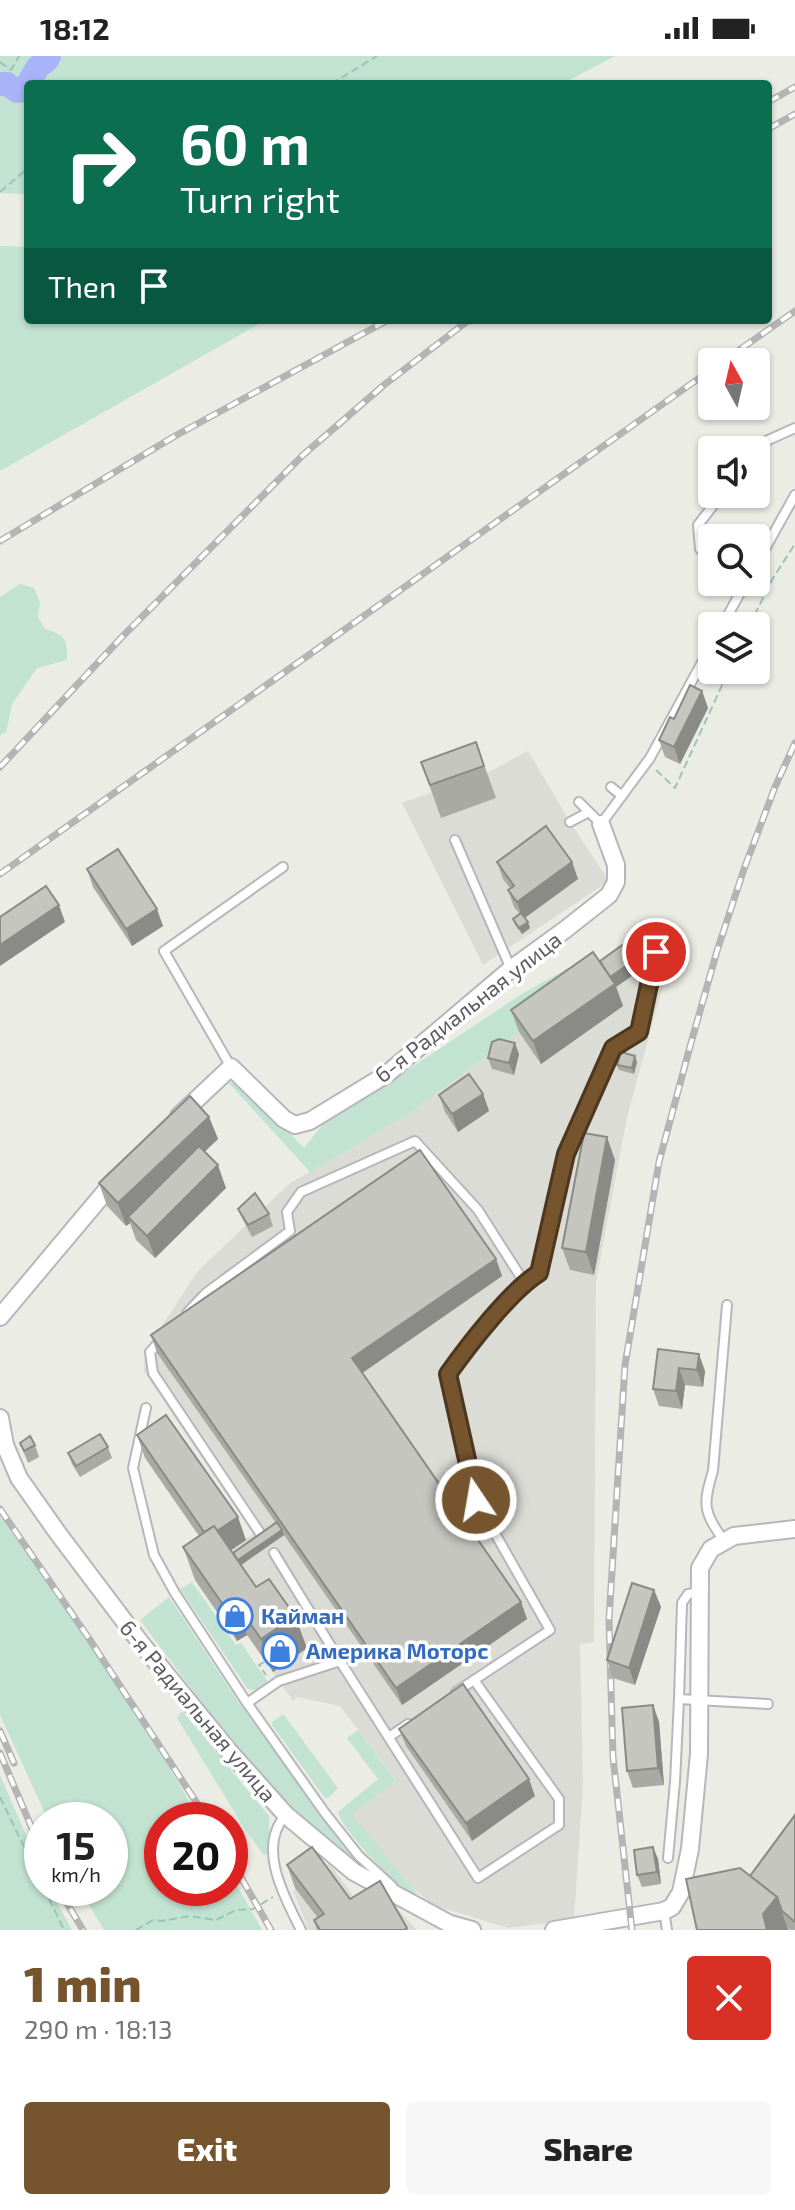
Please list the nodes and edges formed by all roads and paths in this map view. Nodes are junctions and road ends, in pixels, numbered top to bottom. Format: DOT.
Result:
graph roads {
  1 [pos="19,56"];
  2 [pos="377,56"];
  3 [pos="0,62"];
  4 [pos="338,80"];
  5 [pos="24,171"];
  6 [pos="0,192"];
  7 [pos="795,428"];
  8 [pos="770,439"];
  9 [pos="795,495"];
  10 [pos="711,508"];
  11 [pos="699,524"];
  12 [pos="770,540"];
  13 [pos="795,544"];
  14 [pos="756,612"];
  15 [pos="698,669"];
  16 [pos="723,684"];
  17 [pos="647,762"];
  18 [pos="611,787"];
  19 [pos="622,796"];
  20 [pos="579,802"];
  21 [pos="595,818"];
  22 [pos="570,822"];
  23 [pos="455,840"];
  24 [pos="283,867"];
  25 [pos="656,952"];
  26 [pos="511,969"];
  27 [pos="231,1067"];
  28 [pos="163,1132"];
  29 [pos="129,1164"];
  30 [pos="524,1282"];
  31 [pos="727,1305"];
  32 [pos="0,1317"];
  33 [pos="178,1323"];
  34 [pos="169,1332"];
  35 [pos="146,1408"];
  36 [pos="0,1418"];
  37 [pos="795,1529"];
  38 [pos="260,1533"];
  39 [pos="724,1541"];
  40 [pos="274,1553"];
  41 [pos="699,1592"];
  42 [pos="269,1659"];
  43 [pos="340,1661"];
  44 [pos="474,1680"];
  45 [pos="273,1685"];
  46 [pos="450,1697"];
  47 [pos="679,1699"];
  48 [pos="701,1700"];
  49 [pos="247,1703"];
  50 [pos="768,1704"];
  51 [pos="413,1721"];
  52 [pos="389,1737"];
  53 [pos="0,1797"];
  54 [pos="286,1815"];
  55 [pos="24,1847"];
  56 [pos="668,1858"];
  57 [pos="413,1905"];
  58 [pos="53,1906"];
  59 [pos="253,1909"];
  60 [pos="664,1911"];
  61 [pos="64,1930"];
  62 [pos="136,1930"];
  63 [pos="301,1930"];
  64 [pos="472,1930"];
  65 [pos="554,1930"];
  66 [pos="667,1930"];
  1 -- 3 [label="path"];
  2 -- 4 [label="path"];
  5 -- 6 [label="path"];
  7 -- 8 [label="lane"];
  9 -- 12 [label="lane"];
  10 -- 11 [label="lane"];
  13 -- 14 [label="path"];
  15 -- 17 [label="lane"];
  16 -- 17 [label="path"];
  17 -- 19 [label="lane"];
  18 -- 19 [label="lane"];
  19 -- 21 [label="lane"];
  20 -- 21 [label="lane"];
  21 -- 22 [label="lane"];
  21 -- 26 [label="street, 6-я Радиальная улица"];
  23 -- 26 [label="lane"];
  24 -- 27 [label="lane"];
  25 -- 30 [label="lane"];
  26 -- 27 [label="street, 6-я Радиальная улица"];
  27 -- 28 [label="street"];
  29 -- 32 [label="street"];
  30 -- 33 [label="lane"];
  30 -- 44 [label="lane"];
  31 -- 39 [label="lane"];
  34 -- 38 [label="lane"];
  35 -- 49 [label="lane"];
  36 -- 54 [label="street, 6-я Радиальная улица"];
  37 -- 39 [label="street"];
  39 -- 41 [label="street"];
  40 -- 43 [label="lane"];
  41 -- 47 [label="lane"];
  41 -- 48 [label="street"];
  42 -- 45 [label="path"];
  43 -- 45 [label="lane"];
  43 -- 52 [label="lane"];
  44 -- 46 [label="lane"];
  44 -- 52 [label="lane"];
  45 -- 49 [label="lane"];
  47 -- 48 [label="lane"];
  47 -- 56 [label="lane"];
  48 -- 50 [label="lane"];
  48 -- 60 [label="street"];
  49 -- 57 [label="lane"];
  51 -- 52 [label="lane"];
  53 -- 55 [label="path"];
  54 -- 57 [label="street, 6-я Радиальная улица"];
  54 -- 63 [label="lane"];
  57 -- 64 [label="street, 6-я Радиальная улица"];
  58 -- 61 [label="path"];
  59 -- 62 [label="path"];
  60 -- 65 [label="street"];
  60 -- 66 [label="lane"];
}
